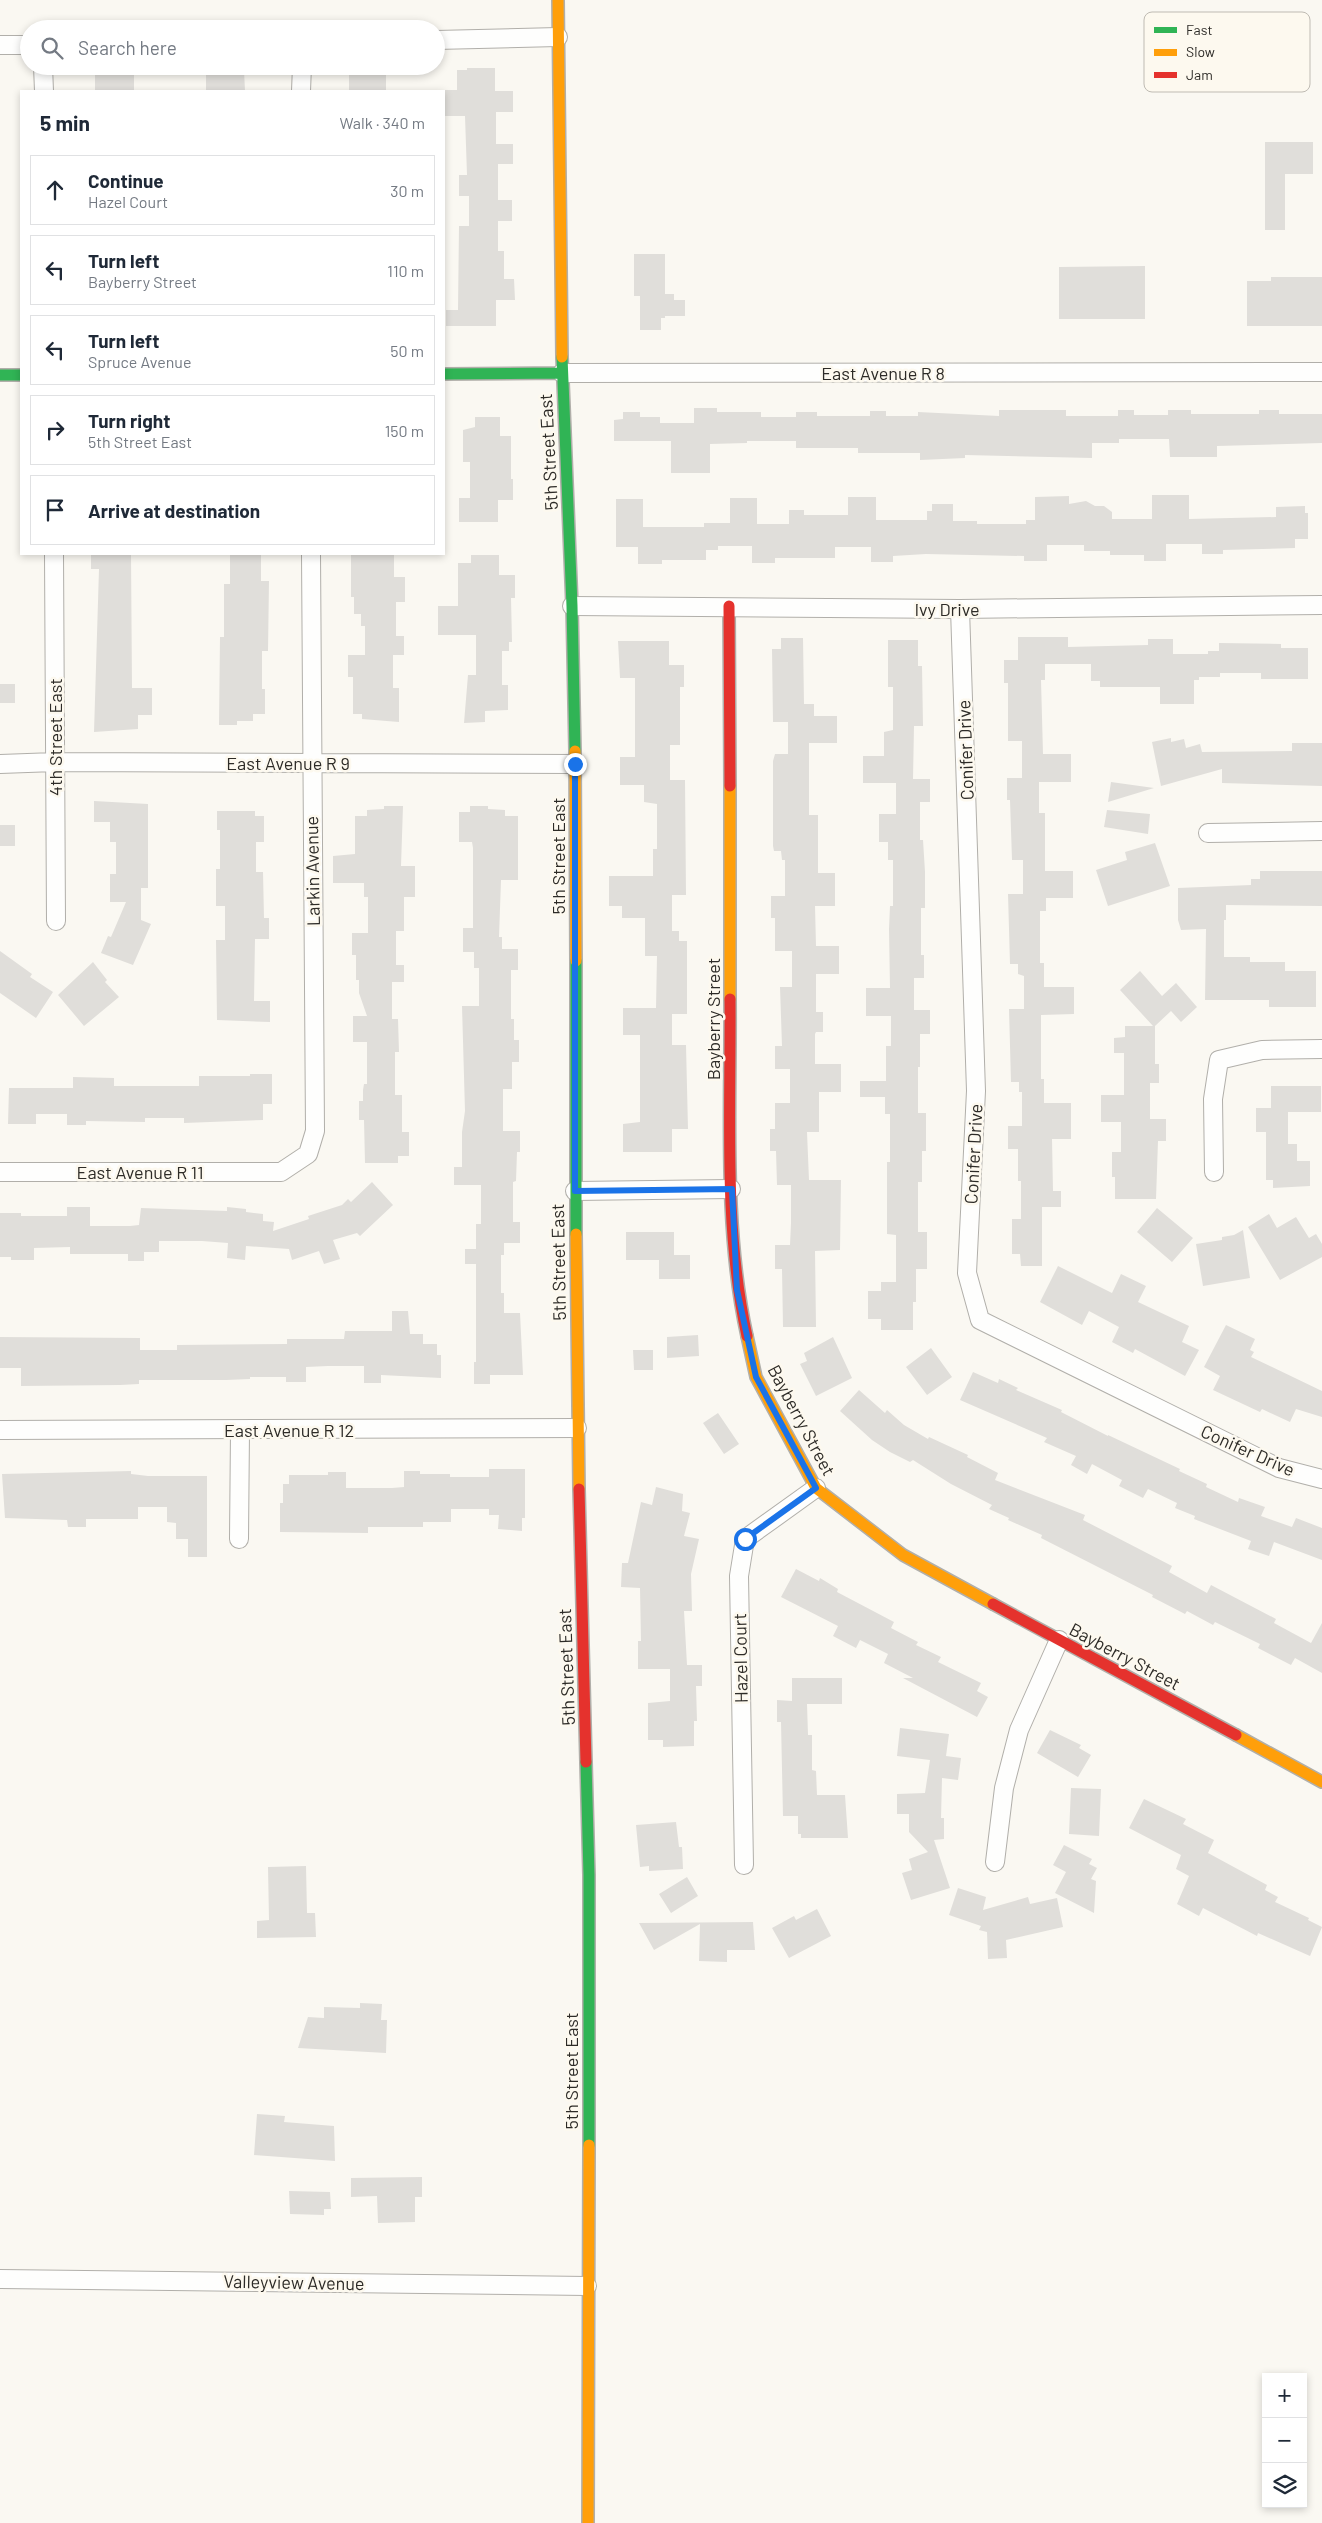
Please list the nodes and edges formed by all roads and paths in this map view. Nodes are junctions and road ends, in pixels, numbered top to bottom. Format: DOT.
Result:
graph roads {
  1 [pos="558,0"];
  2 [pos="558,37"];
  3 [pos="445,40"];
  4 [pos="0,45"];
  5 [pos="20,45"];
  6 [pos="43,75"];
  7 [pos="302,75"];
  8 [pos="44,90"];
  9 [pos="301,90"];
  10 [pos="1322,372"];
  11 [pos="445,374"];
  12 [pos="562,374"];
  13 [pos="0,375"];
  14 [pos="20,375"];
  15 [pos="54,555"];
  16 [pos="311,555"];
  17 [pos="1322,605"];
  18 [pos="572,606"];
  19 [pos="729,606"];
  20 [pos="960,609"];
  21 [pos="55,762"];
  22 [pos="311,762"];
  23 [pos="0,764"];
  24 [pos="575,764"];
  25 [pos="1322,831"];
  26 [pos="1208,833"];
  27 [pos="56,921"];
  28 [pos="1322,1049"];
  29 [pos="0,1172"];
  30 [pos="281,1172"];
  31 [pos="1214,1172"];
  32 [pos="732,1189"];
  33 [pos="575,1191"];
  34 [pos="577,1428"];
  35 [pos="0,1430"];
  36 [pos="240,1431"];
  37 [pos="1322,1479"];
  38 [pos="816,1488"];
  39 [pos="239,1539"];
  40 [pos="1059,1640"];
  41 [pos="1322,1782"];
  42 [pos="995,1862"];
  43 [pos="744,1865"];
  44 [pos="0,2279"];
  45 [pos="587,2286"];
  46 [pos="588,2523"];
  1 -- 2 [label="street, 5th Street East"];
  2 -- 3 [label="street"];
  2 -- 12 [label="street, 5th Street East"];
  4 -- 5 [label="street"];
  6 -- 8 [label="street"];
  7 -- 9 [label="street"];
  10 -- 12 [label="street, East Avenue R 8"];
  11 -- 12 [label="street, East Avenue R 8"];
  12 -- 18 [label="street, 5th Street East"];
  13 -- 14 [label="street"];
  15 -- 21 [label="street, 4th Street East"];
  16 -- 22 [label="street, Larkin Avenue"];
  17 -- 20 [label="street, Ivy Drive"];
  18 -- 19 [label="street, Ivy Drive"];
  18 -- 24 [label="street, 5th Street East"];
  19 -- 20 [label="street, Ivy Drive"];
  19 -- 32 [label="street, Bayberry Street"];
  20 -- 37 [label="street, Conifer Drive"];
  21 -- 22 [label="street, East Avenue R 9"];
  21 -- 23 [label="street, East Avenue R 9"];
  21 -- 27 [label="street, 4th Street East"];
  22 -- 24 [label="street, East Avenue R 9"];
  22 -- 30 [label="street, Larkin Avenue"];
  24 -- 33 [label="street, 5th Street East"];
  25 -- 26 [label="street"];
  28 -- 31 [label="street"];
  29 -- 30 [label="street, East Avenue R 11"];
  32 -- 33 [label="street"];
  32 -- 38 [label="street, Bayberry Street"];
  33 -- 34 [label="street, 5th Street East"];
  34 -- 36 [label="street, East Avenue R 12"];
  34 -- 45 [label="street, 5th Street East"];
  35 -- 36 [label="street, East Avenue R 12"];
  36 -- 39 [label="street"];
  38 -- 40 [label="street, Bayberry Street"];
  38 -- 43 [label="street, Hazel Court"];
  40 -- 41 [label="street, Bayberry Street"];
  40 -- 42 [label="street"];
  44 -- 45 [label="street, Valleyview Avenue"];
  45 -- 46 [label="street, 5th Street East"];
}
